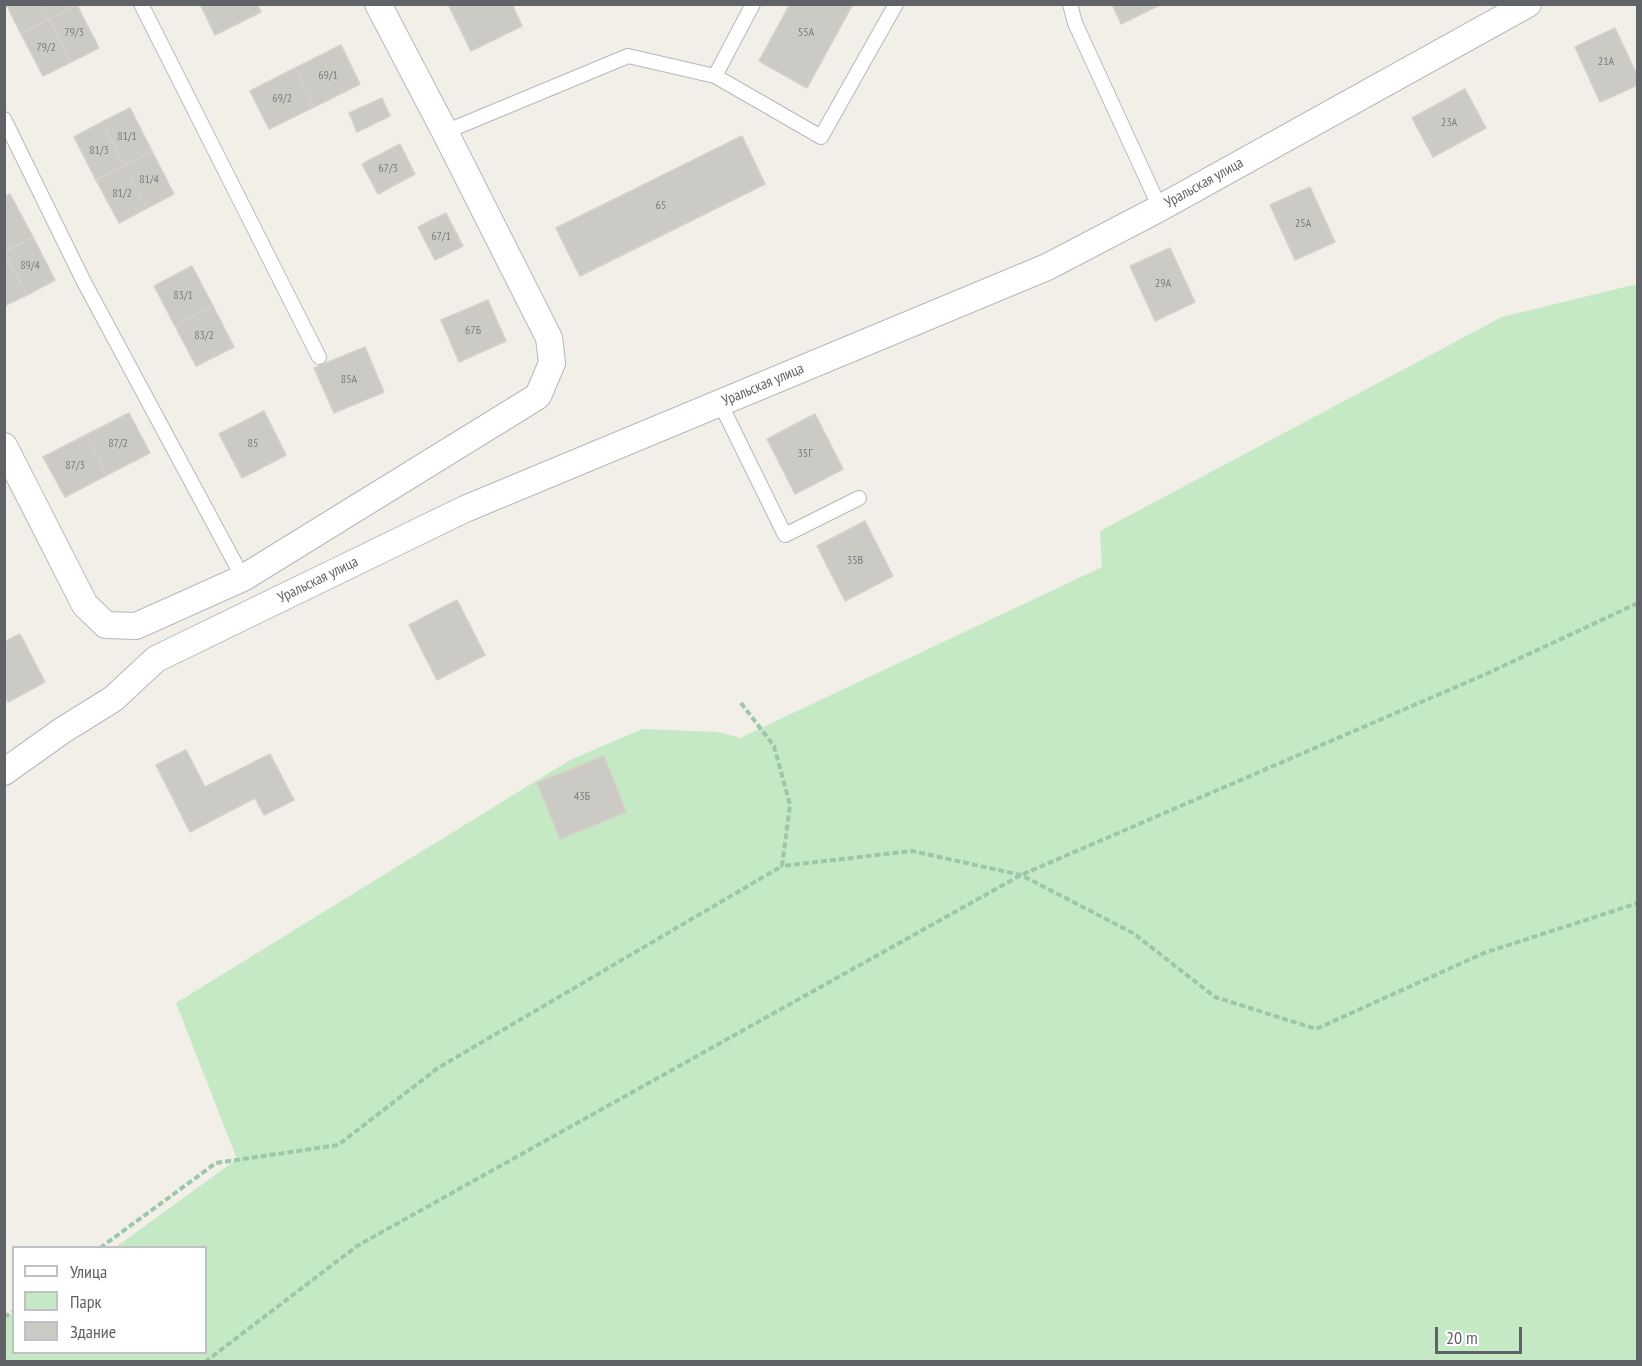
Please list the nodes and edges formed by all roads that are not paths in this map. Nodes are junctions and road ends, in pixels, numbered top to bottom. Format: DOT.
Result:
graph roads {
  1 [pos="141,4"];
  2 [pos="378,4"];
  3 [pos="753,4"];
  4 [pos="896,4"];
  5 [pos="1070,4"];
  6 [pos="1528,4"];
  7 [pos="715,76"];
  8 [pos="4,119"];
  9 [pos="446,132"];
  10 [pos="1160,208"];
  11 [pos="319,357"];
  12 [pos="720,403"];
  13 [pos="4,446"];
  14 [pos="859,498"];
  15 [pos="243,578"];
  16 [pos="136,626"];
  17 [pos="156,659"];
  18 [pos="4,772"];
  1 -- 11 [label="lane"];
  2 -- 9 [label="street"];
  3 -- 7 [label="lane"];
  4 -- 7 [label="lane"];
  5 -- 10 [label="lane"];
  6 -- 10 [label="street, Уральская улица"];
  7 -- 9 [label="lane"];
  8 -- 15 [label="lane"];
  9 -- 15 [label="street"];
  10 -- 12 [label="street, Уральская улица"];
  12 -- 14 [label="lane"];
  12 -- 17 [label="street, Уральская улица"];
  13 -- 16 [label="street"];
  15 -- 16 [label="street"];
  16 -- 17 [label="street"];
  17 -- 18 [label="street, Уральская улица"];
}
